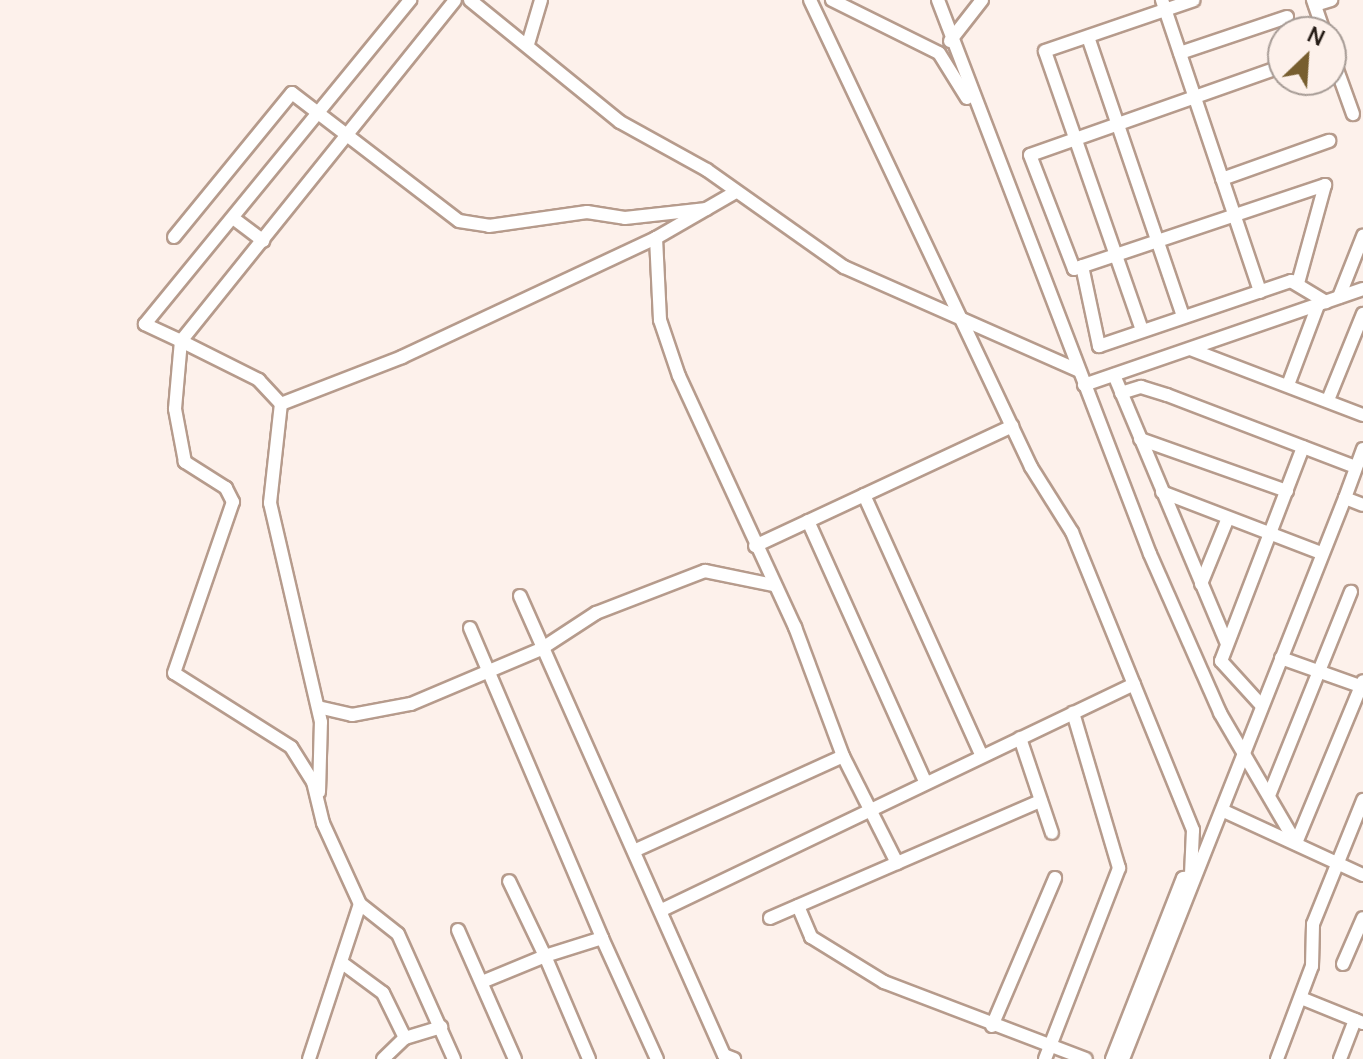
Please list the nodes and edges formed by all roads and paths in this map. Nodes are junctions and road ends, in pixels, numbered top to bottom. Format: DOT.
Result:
graph roads {
  1 [pos="410,0"];
  2 [pos="455,0"];
  3 [pos="470,0"];
  4 [pos="541,0"];
  5 [pos="810,0"];
  6 [pos="832,0"];
  7 [pos="938,0"];
  8 [pos="982,0"];
  9 [pos="1194,0"];
  10 [pos="1331,0"];
  11 [pos="1314,3"];
  12 [pos="1164,4"];
  13 [pos="1267,24"];
  14 [pos="1088,37"];
  15 [pos="950,41"];
  16 [pos="528,44"];
  17 [pos="1180,53"];
  18 [pos="1267,71"];
  19 [pos="1194,95"];
  20 [pos="1347,96"];
  21 [pos="977,109"];
  22 [pos="319,111"];
  23 [pos="1353,114"];
  24 [pos="1117,118"];
  25 [pos="345,132"];
  26 [pos="1075,134"];
  27 [pos="1329,141"];
  28 [pos="1222,179"];
  29 [pos="734,193"];
  30 [pos="707,209"];
  31 [pos="1235,217"];
  32 [pos="233,218"];
  33 [pos="1363,236"];
  34 [pos="174,237"];
  35 [pos="656,238"];
  36 [pos="263,241"];
  37 [pos="1156,241"];
  38 [pos="1114,254"];
  39 [pos="1082,266"];
  40 [pos="1298,283"];
  41 [pos="1363,289"];
  42 [pos="1260,292"];
  43 [pos="1339,297"];
  44 [pos="1322,303"];
  45 [pos="1363,314"];
  46 [pos="1183,316"];
  47 [pos="962,319"];
  48 [pos="1142,330"];
  49 [pos="181,341"];
  50 [pos="1190,349"];
  51 [pos="1077,370"];
  52 [pos="1114,375"];
  53 [pos="1084,385"];
  54 [pos="1288,385"];
  55 [pos="1121,393"];
  56 [pos="1328,400"];
  57 [pos="281,404"];
  58 [pos="1363,415"];
  59 [pos="1012,426"];
  60 [pos="1140,439"];
  61 [pos="1303,447"];
  62 [pos="1363,449"];
  63 [pos="1356,467"];
  64 [pos="1287,491"];
  65 [pos="1162,492"];
  66 [pos="864,495"];
  67 [pos="1345,498"];
  68 [pos="1363,505"];
  69 [pos="1228,518"];
  70 [pos="808,521"];
  71 [pos="1270,534"];
  72 [pos="755,546"];
  73 [pos="1321,553"];
  74 [pos="1201,584"];
  75 [pos="773,585"];
  76 [pos="1351,592"];
  77 [pos="520,596"];
  78 [pos="470,628"];
  79 [pos="1226,642"];
  80 [pos="541,649"];
  81 [pos="1281,658"];
  82 [pos="487,667"];
  83 [pos="1318,674"];
  84 [pos="1134,684"];
  85 [pos="1362,685"];
  86 [pos="1262,706"];
  87 [pos="318,707"];
  88 [pos="1073,713"];
  89 [pos="1020,738"];
  90 [pos="1246,748"];
  91 [pos="843,756"];
  92 [pos="982,756"];
  93 [pos="926,783"];
  94 [pos="1270,793"];
  95 [pos="1363,800"];
  96 [pos="1041,801"];
  97 [pos="318,803"];
  98 [pos="872,809"];
  99 [pos="1226,812"];
  100 [pos="1052,833"];
  101 [pos="1296,843"];
  102 [pos="636,850"];
  103 [pos="1338,862"];
  104 [pos="897,863"];
  105 [pos="1192,875"];
  106 [pos="1363,875"];
  107 [pos="1055,878"];
  108 [pos="509,881"];
  109 [pos="360,904"];
  110 [pos="798,906"];
  111 [pos="664,909"];
  112 [pos="770,918"];
  113 [pos="1363,918"];
  114 [pos="458,930"];
  115 [pos="602,938"];
  116 [pos="545,956"];
  117 [pos="1343,964"];
  118 [pos="345,965"];
  119 [pos="482,982"];
  120 [pos="1301,998"];
  121 [pos="1359,1022"];
  122 [pos="992,1026"];
  123 [pos="441,1027"];
  124 [pos="405,1038"];
  125 [pos="1050,1046"];
  126 [pos="728,1058"];
  127 [pos="309,1059"];
  128 [pos="383,1059"];
  129 [pos="454,1059"];
  130 [pos="515,1059"];
  131 [pos="589,1059"];
  132 [pos="657,1059"];
  133 [pos="1045,1059"];
  134 [pos="1086,1059"];
  135 [pos="1112,1059"];
  136 [pos="1123,1059"];
  137 [pos="1277,1059"];
  138 [pos="1340,1059"];
  1 -- 22 [label="street"];
  2 -- 25 [label="street"];
  3 -- 16 [label="street"];
  4 -- 16 [label="street"];
  5 -- 47 [label="street"];
  6 -- 21 [label="street"];
  7 -- 15 [label="street"];
  8 -- 15 [label="street"];
  9 -- 12 [label="street"];
  10 -- 11 [label="street"];
  12 -- 14 [label="street"];
  12 -- 17 [label="street"];
  13 -- 17 [label="street"];
  14 -- 24 [label="street"];
  14 -- 26 [label="street"];
  15 -- 21 [label="street"];
  16 -- 29 [label="street"];
  17 -- 19 [label="street"];
  18 -- 19 [label="street"];
  19 -- 24 [label="street"];
  19 -- 28 [label="street"];
  20 -- 23 [label="street"];
  21 -- 51 [label="street"];
  22 -- 25 [label="street"];
  22 -- 32 [label="street"];
  22 -- 34 [label="street"];
  24 -- 26 [label="street"];
  24 -- 37 [label="street"];
  25 -- 30 [label="street"];
  25 -- 36 [label="street"];
  26 -- 38 [label="street"];
  26 -- 39 [label="street"];
  27 -- 28 [label="street"];
  28 -- 31 [label="street"];
  29 -- 30 [label="street"];
  29 -- 47 [label="street"];
  30 -- 35 [label="street"];
  31 -- 37 [label="street"];
  31 -- 40 [label="street"];
  31 -- 42 [label="street"];
  32 -- 36 [label="street"];
  32 -- 49 [label="street"];
  33 -- 43 [label="street"];
  35 -- 57 [label="street"];
  35 -- 72 [label="street"];
  36 -- 49 [label="street"];
  37 -- 38 [label="street"];
  37 -- 46 [label="street"];
  38 -- 39 [label="street"];
  38 -- 48 [label="street"];
  39 -- 48 [label="street"];
  40 -- 42 [label="street"];
  40 -- 44 [label="street"];
  41 -- 43 [label="street"];
  42 -- 46 [label="street"];
  43 -- 44 [label="street"];
  44 -- 50 [label="street"];
  44 -- 54 [label="street"];
  45 -- 56 [label="street"];
  46 -- 48 [label="street"];
  47 -- 51 [label="street"];
  47 -- 59 [label="street"];
  49 -- 57 [label="street"];
  49 -- 97 [label="street"];
  50 -- 52 [label="street"];
  50 -- 54 [label="street"];
  51 -- 53 [label="street"];
  52 -- 53 [label="street"];
  52 -- 55 [label="street"];
  53 -- 90 [label="street"];
  54 -- 56 [label="street"];
  55 -- 60 [label="street"];
  55 -- 61 [label="street"];
  56 -- 58 [label="street"];
  57 -- 87 [label="street"];
  59 -- 66 [label="street"];
  59 -- 84 [label="street"];
  60 -- 64 [label="street"];
  60 -- 65 [label="street"];
  61 -- 63 [label="street"];
  61 -- 64 [label="street"];
  62 -- 63 [label="street"];
  63 -- 67 [label="street"];
  64 -- 71 [label="street"];
  65 -- 69 [label="street"];
  65 -- 74 [label="street"];
  66 -- 70 [label="street"];
  66 -- 92 [label="street"];
  67 -- 68 [label="street"];
  67 -- 73 [label="street"];
  69 -- 71 [label="street"];
  69 -- 74 [label="street"];
  70 -- 72 [label="street"];
  70 -- 93 [label="street"];
  71 -- 73 [label="street"];
  71 -- 79 [label="street"];
  72 -- 75 [label="street"];
  73 -- 81 [label="street"];
  74 -- 79 [label="street"];
  75 -- 80 [label="street"];
  75 -- 91 [label="street"];
  76 -- 83 [label="street"];
  77 -- 80 [label="street"];
  78 -- 82 [label="street"];
  79 -- 86 [label="street"];
  80 -- 82 [label="street"];
  80 -- 102 [label="street"];
  81 -- 83 [label="street"];
  81 -- 86 [label="street"];
  82 -- 87 [label="street"];
  82 -- 115 [label="street"];
  83 -- 85 [label="street"];
  83 -- 94 [label="street"];
  84 -- 88 [label="street"];
  84 -- 105 [label="street"];
  85 -- 101 [label="street"];
  86 -- 90 [label="street"];
  87 -- 97 [label="street"];
  88 -- 89 [label="street"];
  88 -- 125 [label="street"];
  89 -- 92 [label="street"];
  89 -- 96 [label="street"];
  90 -- 94 [label="street"];
  90 -- 99 [label="street"];
  91 -- 98 [label="street"];
  91 -- 102 [label="street"];
  92 -- 93 [label="street"];
  93 -- 98 [label="street"];
  94 -- 101 [label="street"];
  95 -- 103 [label="street"];
  96 -- 100 [label="street"];
  96 -- 104 [label="street"];
  97 -- 109 [label="street"];
  98 -- 104 [label="street"];
  98 -- 111 [label="street"];
  99 -- 101 [label="street"];
  99 -- 105 [label="street"];
  101 -- 103 [label="street"];
  102 -- 111 [label="street"];
  103 -- 106 [label="street"];
  103 -- 120 [label="street"];
  104 -- 110 [label="street"];
  105 -- 135 [label="street"];
  105 -- 136 [label="street"];
  107 -- 122 [label="street"];
  108 -- 116 [label="street"];
  109 -- 118 [label="street"];
  109 -- 123 [label="street"];
  110 -- 112 [label="street"];
  110 -- 122 [label="street"];
  111 -- 126 [label="street"];
  113 -- 117 [label="street"];
  114 -- 119 [label="street"];
  115 -- 116 [label="street"];
  115 -- 132 [label="street"];
  116 -- 119 [label="street"];
  116 -- 131 [label="street"];
  118 -- 124 [label="street"];
  118 -- 127 [label="street"];
  119 -- 130 [label="street"];
  120 -- 121 [label="street"];
  120 -- 137 [label="street"];
  121 -- 138 [label="street"];
  122 -- 125 [label="street"];
  123 -- 124 [label="street"];
  123 -- 129 [label="street"];
  124 -- 128 [label="street"];
  125 -- 133 [label="street"];
  125 -- 134 [label="street"];
}
